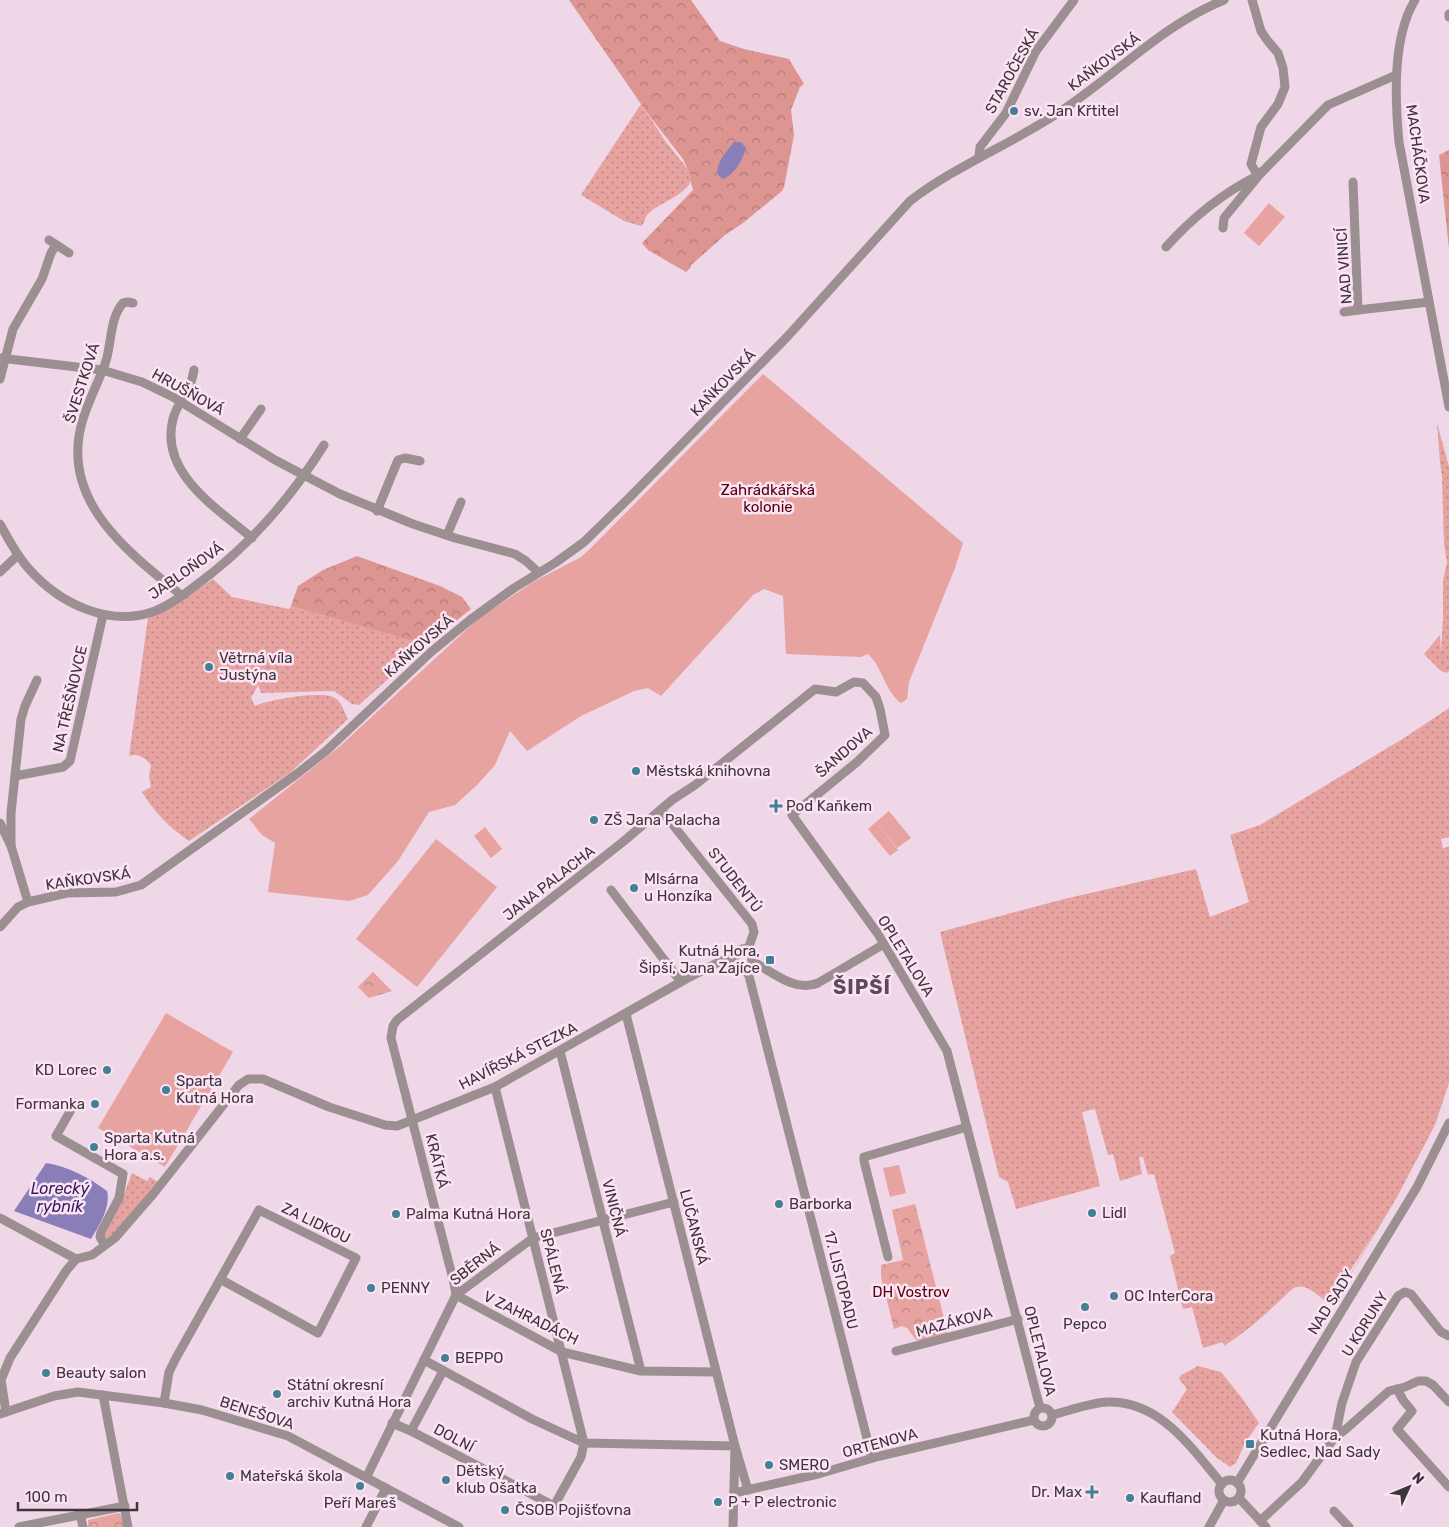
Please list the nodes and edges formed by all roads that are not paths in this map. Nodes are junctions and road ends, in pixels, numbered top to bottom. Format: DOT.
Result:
graph roads {
  1 [pos="1074,0"];
  2 [pos="1224,0"];
  3 [pos="1252,0"];
  4 [pos="1414,0"];
  5 [pos="1396,75"];
  6 [pos="976,158"];
  7 [pos="1261,173"];
  8 [pos="1353,182"];
  9 [pos="1223,228"];
  10 [pos="1166,247"];
  11 [pos="69,253"];
  12 [pos="133,303"];
  13 [pos="1430,306"];
  14 [pos="1358,310"];
  15 [pos="1344,312"];
  16 [pos="3,358"];
  17 [pos="102,370"];
  18 [pos="194,370"];
  19 [pos="0,379"];
  20 [pos="181,401"];
  21 [pos="1449,407"];
  22 [pos="261,409"];
  23 [pos="240,439"];
  24 [pos="324,445"];
  25 [pos="420,461"];
  26 [pos="304,476"];
  27 [pos="461,502"];
  28 [pos="377,511"];
  29 [pos="0,524"];
  30 [pos="447,535"];
  31 [pos="252,538"];
  32 [pos="18,555"];
  33 [pos="0,572"];
  34 [pos="538,572"];
  35 [pos="181,595"];
  36 [pos="103,615"];
  37 [pos="37,680"];
  38 [pos="876,697"];
  39 [pos="15,776"];
  40 [pos="660,810"];
  41 [pos="792,815"];
  42 [pos="0,823"];
  43 [pos="11,846"];
  44 [pos="612,890"];
  45 [pos="28,902"];
  46 [pos="0,927"];
  47 [pos="884,944"];
  48 [pos="748,949"];
  49 [pos="735,957"];
  50 [pos="752,961"];
  51 [pos="743,965"];
  52 [pos="681,982"];
  53 [pos="626,1014"];
  54 [pos="560,1051"];
  55 [pos="495,1087"];
  56 [pos="76,1103"];
  57 [pos="412,1121"];
  58 [pos="1449,1123"];
  59 [pos="967,1127"];
  60 [pos="674,1202"];
  61 [pos="0,1218"];
  62 [pos="603,1220"];
  63 [pos="533,1238"];
  64 [pos="105,1245"];
  65 [pos="888,1257"];
  66 [pos="76,1259"];
  67 [pos="220,1279"];
  68 [pos="456,1295"];
  69 [pos="1018,1319"];
  70 [pos="1449,1336"];
  71 [pos="896,1351"];
  72 [pos="562,1352"];
  73 [pos="424,1360"];
  74 [pos="443,1371"];
  75 [pos="641,1371"];
  76 [pos="716,1372"];
  77 [pos="1,1379"];
  78 [pos="1397,1389"];
  79 [pos="103,1394"];
  80 [pos="1449,1402"];
  81 [pos="164,1403"];
  82 [pos="1040,1408"];
  83 [pos="3,1413"];
  84 [pos="1052,1415"];
  85 [pos="1034,1420"];
  86 [pos="392,1423"];
  87 [pos="412,1431"];
  88 [pos="1335,1437"];
  89 [pos="584,1443"];
  90 [pos="735,1446"];
  91 [pos="872,1458"];
  92 [pos="366,1478"];
  93 [pos="1237,1483"];
  94 [pos="1222,1484"];
  95 [pos="1449,1487"];
  96 [pos="386,1488"];
  97 [pos="748,1490"];
  98 [pos="734,1493"];
  99 [pos="1239,1498"];
  100 [pos="1224,1500"];
  101 [pos="125,1506"];
  102 [pos="1334,1511"];
  103 [pos="80,1514"];
  104 [pos="1263,1524"];
  105 [pos="19,1527"];
  106 [pos="83,1527"];
  107 [pos="128,1527"];
  108 [pos="366,1527"];
  109 [pos="460,1527"];
  110 [pos="733,1527"];
  111 [pos="1209,1527"];
  112 [pos="1350,1527"];
  1 -- 6 [label="street, STAROČESKÁ"];
  2 -- 6 [label="street, KAŇKOVSKÁ"];
  3 -- 7 [label="street"];
  4 -- 5 [label="street, MACHÁČKOVA"];
  5 -- 7 [label="street"];
  5 -- 13 [label="street, MACHÁČKOVA"];
  6 -- 34 [label="street, KAŇKOVSKÁ"];
  7 -- 9 [label="street"];
  7 -- 10 [label="street"];
  8 -- 14 [label="street, NAD VINICÍ"];
  11 -- 16 [label="street"];
  12 -- 17 [label="street, ŠVESTKOVÁ"];
  13 -- 14 [label="street, NAD VINICÍ"];
  13 -- 21 [label="street, MACHÁČKOVA"];
  14 -- 15 [label="street"];
  16 -- 17 [label="street, HRUŠŇOVÁ"];
  16 -- 19 [label="street"];
  17 -- 20 [label="street, HRUŠŇOVÁ"];
  17 -- 35 [label="street, ŠVESTKOVÁ"];
  18 -- 20 [label="street"];
  20 -- 23 [label="street, HRUŠŇOVÁ"];
  20 -- 31 [label="street"];
  22 -- 23 [label="street"];
  23 -- 26 [label="street, HRUŠŇOVÁ"];
  24 -- 26 [label="street"];
  25 -- 28 [label="street"];
  26 -- 28 [label="street, HRUŠŇOVÁ"];
  26 -- 31 [label="street, JABLOŇOVÁ"];
  27 -- 30 [label="street"];
  28 -- 30 [label="street, HRUŠŇOVÁ"];
  29 -- 32 [label="street, JABLOŇOVÁ"];
  30 -- 34 [label="street, HRUŠŇOVÁ"];
  31 -- 35 [label="street, JABLOŇOVÁ"];
  32 -- 33 [label="street"];
  32 -- 36 [label="street, JABLOŇOVÁ"];
  34 -- 45 [label="street, KAŇKOVSKÁ"];
  35 -- 36 [label="street, JABLOŇOVÁ"];
  36 -- 39 [label="street, NA TŘEŠŇOVCE"];
  37 -- 39 [label="street"];
  38 -- 40 [label="street, JANA PALACHA"];
  38 -- 41 [label="street, ŠANDOVA"];
  39 -- 43 [label="street"];
  40 -- 48 [label="street, STUDENTŮ"];
  40 -- 57 [label="street, JANA PALACHA"];
  41 -- 47 [label="street, OPLETALOVA"];
  42 -- 43 [label="street"];
  43 -- 45 [label="street"];
  44 -- 52 [label="street"];
  45 -- 46 [label="street"];
  47 -- 50 [label="street"];
  47 -- 59 [label="street, OPLETALOVA"];
  48 -- 49 [label="street, HAVÍŘSKÁ STEZKA"];
  48 -- 50 [label="street"];
  49 -- 51 [label="street"];
  49 -- 52 [label="street, HAVÍŘSKÁ STEZKA"];
  50 -- 51 [label="street"];
  51 -- 91 [label="street, 17. LISTOPADU"];
  52 -- 53 [label="street, HAVÍŘSKÁ STEZKA"];
  53 -- 54 [label="street, HAVÍŘSKÁ STEZKA"];
  53 -- 60 [label="street, LUČANSKÁ"];
  54 -- 55 [label="street, HAVÍŘSKÁ STEZKA"];
  54 -- 62 [label="street, VINIČNÁ"];
  55 -- 57 [label="street, HAVÍŘSKÁ STEZKA"];
  55 -- 63 [label="street, SPÁLENÁ"];
  56 -- 64 [label="street"];
  57 -- 64 [label="street, HAVÍŘSKÁ STEZKA"];
  57 -- 68 [label="street, KRÁTKÁ"];
  58 -- 93 [label="street, NAD SADY"];
  59 -- 65 [label="street"];
  59 -- 69 [label="street, OPLETALOVA"];
  60 -- 62 [label="street, SBĚRNÁ"];
  60 -- 76 [label="street, LUČANSKÁ"];
  61 -- 66 [label="street"];
  62 -- 63 [label="street, SBĚRNÁ"];
  62 -- 75 [label="street, VINIČNÁ"];
  63 -- 68 [label="street, SBĚRNÁ"];
  63 -- 72 [label="street, SPÁLENÁ"];
  64 -- 66 [label="street"];
  66 -- 77 [label="street"];
  67 -- 67 [label="street, ZA LIDKOU"];
  67 -- 81 [label="street, ZA LIDKOU"];
  68 -- 72 [label="street, V ZAHRADÁCH"];
  68 -- 73 [label="street, SBĚRNÁ"];
  69 -- 71 [label="street, MAZÁKOVA"];
  69 -- 82 [label="street, OPLETALOVA"];
  70 -- 88 [label="street, U KORUNY"];
  72 -- 75 [label="street, V ZAHRADÁCH"];
  72 -- 89 [label="street, SPÁLENÁ"];
  73 -- 74 [label="street"];
  73 -- 86 [label="street, SBĚRNÁ"];
  74 -- 87 [label="street, DOLNÍ"];
  74 -- 89 [label="street"];
  75 -- 76 [label="street, V ZAHRADÁCH"];
  76 -- 90 [label="street, LUČANSKÁ"];
  77 -- 83 [label="street"];
  78 -- 80 [label="street, U KORUNY"];
  78 -- 88 [label="street, U KORUNY"];
  78 -- 95 [label="street"];
  79 -- 81 [label="street, BENEŠOVA"];
  79 -- 83 [label="street, BENEŠOVA"];
  79 -- 101 [label="street"];
  81 -- 92 [label="street, BENEŠOVA"];
  82 -- 84 [label="street"];
  82 -- 85 [label="street"];
  84 -- 85 [label="street"];
  84 -- 94 [label="street"];
  85 -- 91 [label="street, ORTENOVA"];
  86 -- 87 [label="street, DOLNÍ"];
  86 -- 92 [label="street, SBĚRNÁ"];
  87 -- 89 [label="street, DOLNÍ"];
  88 -- 104 [label="street, U KORUNY"];
  89 -- 90 [label="street"];
  90 -- 97 [label="street, LUČANSKÁ"];
  90 -- 98 [label="street, LUČANSKÁ"];
  91 -- 97 [label="street, ORTENOVA"];
  92 -- 96 [label="street, BENEŠOVA"];
  93 -- 94 [label="street"];
  93 -- 99 [label="street"];
  94 -- 100 [label="street"];
  96 -- 108 [label="street"];
  96 -- 109 [label="street, BENEŠOVA"];
  97 -- 98 [label="street, ORTENOVA"];
  98 -- 110 [label="street, LUČANSKÁ"];
  99 -- 100 [label="street"];
  99 -- 104 [label="street"];
  100 -- 111 [label="street"];
  101 -- 103 [label="street"];
  101 -- 107 [label="street"];
  102 -- 112 [label="street"];
  103 -- 105 [label="street"];
  103 -- 106 [label="street"];
}
